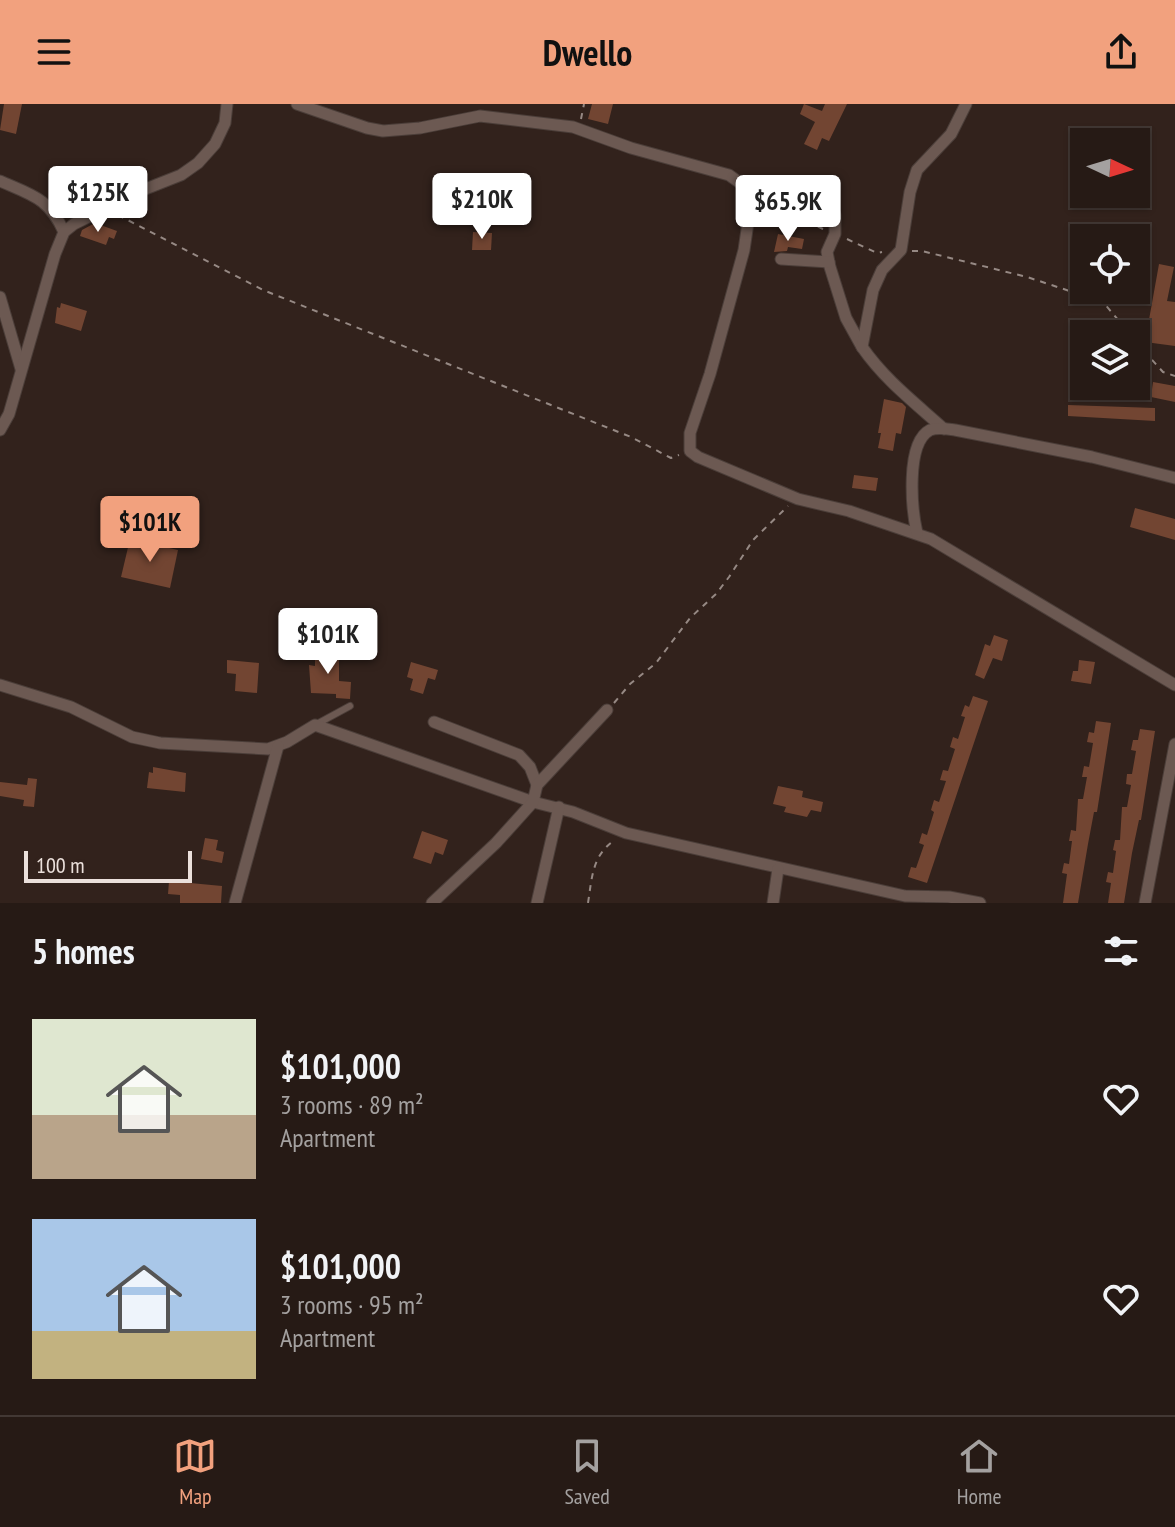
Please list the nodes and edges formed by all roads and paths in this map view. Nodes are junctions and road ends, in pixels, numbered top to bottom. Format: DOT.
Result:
graph roads {
  1 [pos="227,104"];
  2 [pos="297,104"];
  3 [pos="584,104"];
  4 [pos="966,104"];
  5 [pos="579,128"];
  6 [pos="0,181"];
  7 [pos="747,188"];
  8 [pos="106,210"];
  9 [pos="785,213"];
  10 [pos="64,232"];
  11 [pos="835,234"];
  12 [pos="901,250"];
  13 [pos="781,259"];
  14 [pos="829,262"];
  15 [pos="0,297"];
  16 [pos="1118,320"];
  17 [pos="862,347"];
  18 [pos="1150,358"];
  19 [pos="21,370"];
  20 [pos="1175,376"];
  21 [pos="944,429"];
  22 [pos="0,430"];
  23 [pos="690,451"];
  24 [pos="1175,478"];
  25 [pos="798,499"];
  26 [pos="917,533"];
  27 [pos="0,685"];
  28 [pos="1175,685"];
  29 [pos="350,706"];
  30 [pos="607,710"];
  31 [pos="434,722"];
  32 [pos="315,725"];
  33 [pos="1175,744"];
  34 [pos="278,746"];
  35 [pos="537,785"];
  36 [pos="533,802"];
  37 [pos="559,807"];
  38 [pos="626,833"];
  39 [pos="778,869"];
  40 [pos="235,903"];
  41 [pos="432,903"];
  42 [pos="537,903"];
  43 [pos="588,903"];
  44 [pos="773,903"];
  45 [pos="980,903"];
  46 [pos="1145,903"];
  1 -- 8 [label="street"];
  2 -- 5 [label="street"];
  3 -- 5 [label="path"];
  4 -- 12 [label="street"];
  5 -- 7 [label="street"];
  6 -- 10 [label="street"];
  7 -- 11 [label="street"];
  7 -- 23 [label="street"];
  8 -- 10 [label="street"];
  8 -- 23 [label="path"];
  9 -- 11 [label="path"];
  10 -- 19 [label="street"];
  11 -- 12 [label="path"];
  11 -- 14 [label="street"];
  12 -- 16 [label="path"];
  12 -- 17 [label="street"];
  13 -- 14 [label="street"];
  14 -- 17 [label="street"];
  15 -- 19 [label="street"];
  17 -- 21 [label="street"];
  18 -- 20 [label="path"];
  19 -- 22 [label="street"];
  21 -- 24 [label="street"];
  21 -- 26 [label="street"];
  23 -- 25 [label="street"];
  25 -- 26 [label="street"];
  25 -- 30 [label="path"];
  26 -- 28 [label="street"];
  27 -- 34 [label="street"];
  29 -- 32 [label="lane"];
  30 -- 35 [label="street"];
  31 -- 35 [label="street"];
  32 -- 34 [label="street"];
  32 -- 36 [label="street"];
  33 -- 46 [label="street"];
  34 -- 40 [label="street"];
  35 -- 36 [label="street"];
  36 -- 37 [label="street"];
  36 -- 41 [label="street"];
  37 -- 38 [label="street"];
  37 -- 42 [label="street"];
  38 -- 39 [label="street"];
  38 -- 43 [label="path"];
  39 -- 44 [label="street"];
  39 -- 45 [label="street"];
}
